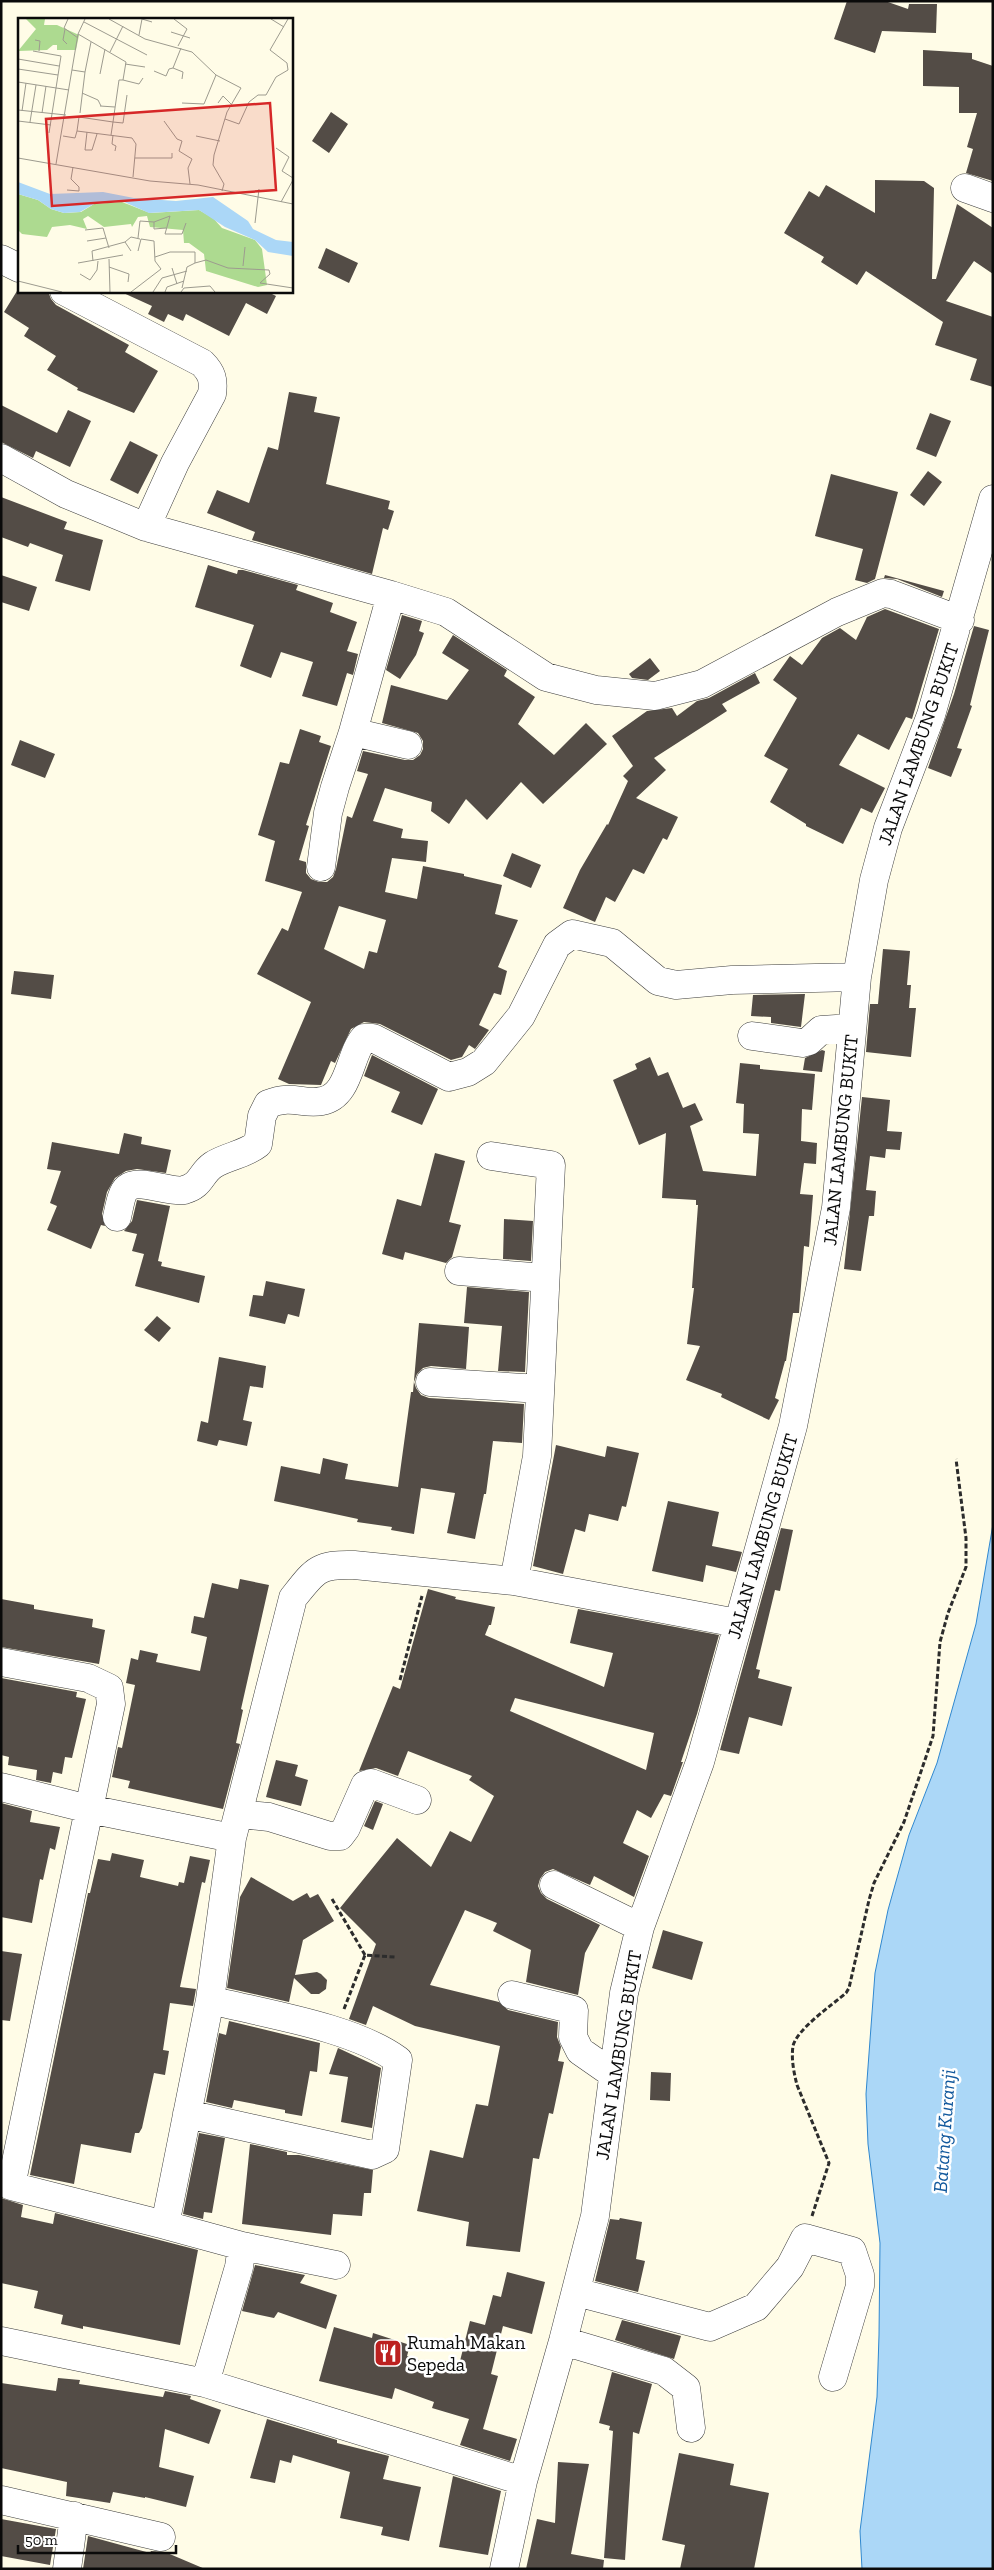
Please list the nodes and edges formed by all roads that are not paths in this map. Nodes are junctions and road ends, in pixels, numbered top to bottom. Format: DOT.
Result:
graph roads {
  1 [pos="965,188"];
  2 [pos="993,198"];
  3 [pos="1,259"];
  4 [pos="18,268"];
  5 [pos="66,292"];
  6 [pos="1,458"];
  7 [pos="993,499"];
  8 [pos="146,527"];
  9 [pos="391,595"];
  10 [pos="960,620"];
  11 [pos="353,732"];
  12 [pos="408,745"];
  13 [pos="321,867"];
  14 [pos="857,978"];
  15 [pos="852,1028"];
  16 [pos="752,1036"];
  17 [pos="491,1156"];
  18 [pos="117,1217"];
  19 [pos="459,1271"];
  20 [pos="545,1278"];
  21 [pos="430,1382"];
  22 [pos="540,1389"];
  23 [pos="514,1581"];
  24 [pos="736,1623"];
  25 [pos="1,1662"];
  26 [pos="1,1787"];
  27 [pos="417,1800"];
  28 [pos="89,1809"];
  29 [pos="235,1826"];
  30 [pos="554,1885"];
  31 [pos="640,1927"];
  32 [pos="512,1995"];
  33 [pos="210,2000"];
  34 [pos="614,2074"];
  35 [pos="187,2114"];
  36 [pos="6,2185"];
  37 [pos="165,2225"];
  38 [pos="242,2246"];
  39 [pos="336,2265"];
  40 [pos="576,2292"];
  41 [pos="1,2341"];
  42 [pos="563,2341"];
  43 [pos="834,2377"];
  44 [pos="205,2384"];
  45 [pos="691,2428"];
  46 [pos="523,2481"];
  47 [pos="1,2500"];
  48 [pos="74,2516"];
  49 [pos="161,2537"];
  50 [pos="67,2569"];
  51 [pos="504,2569"];
  1 -- 2 [label="street"];
  3 -- 4 [label="street"];
  5 -- 8 [label="street"];
  6 -- 8 [label="street"];
  7 -- 10 [label="street, JALAN LAMBUNG BUKIT"];
  8 -- 9 [label="street"];
  9 -- 10 [label="street"];
  9 -- 11 [label="street"];
  10 -- 14 [label="street, JALAN LAMBUNG BUKIT"];
  11 -- 12 [label="street"];
  11 -- 13 [label="street"];
  14 -- 15 [label="street, JALAN LAMBUNG BUKIT"];
  14 -- 18 [label="street"];
  15 -- 16 [label="street"];
  15 -- 24 [label="street, JALAN LAMBUNG BUKIT"];
  17 -- 20 [label="street"];
  19 -- 20 [label="street"];
  20 -- 22 [label="street"];
  21 -- 22 [label="street"];
  22 -- 23 [label="street"];
  23 -- 24 [label="street"];
  23 -- 29 [label="street"];
  24 -- 31 [label="street, JALAN LAMBUNG BUKIT"];
  25 -- 28 [label="street"];
  26 -- 28 [label="street"];
  27 -- 29 [label="street"];
  28 -- 29 [label="street"];
  28 -- 36 [label="street"];
  29 -- 33 [label="street"];
  30 -- 31 [label="street"];
  31 -- 34 [label="street, JALAN LAMBUNG BUKIT"];
  32 -- 34 [label="street"];
  33 -- 35 [label="street"];
  33 -- 35 [label="street"];
  34 -- 40 [label="street, JALAN LAMBUNG BUKIT"];
  35 -- 37 [label="street"];
  36 -- 37 [label="street"];
  37 -- 38 [label="street"];
  38 -- 39 [label="street"];
  38 -- 44 [label="street"];
  40 -- 42 [label="street, JALAN LAMBUNG BUKIT"];
  40 -- 43 [label="street"];
  41 -- 44 [label="street"];
  42 -- 45 [label="street"];
  42 -- 46 [label="street, JALAN LAMBUNG BUKIT"];
  44 -- 46 [label="street"];
  46 -- 51 [label="street, JALAN LAMBUNG BUKIT"];
  47 -- 48 [label="street"];
  48 -- 49 [label="street"];
  48 -- 50 [label="street"];
}
